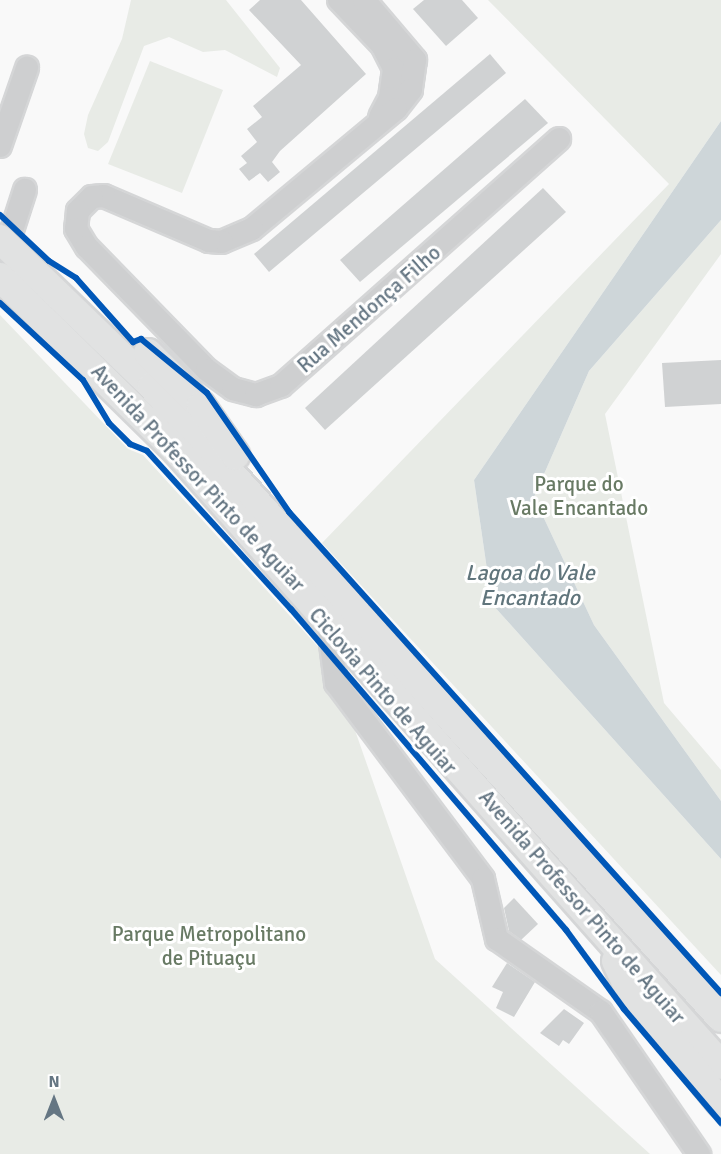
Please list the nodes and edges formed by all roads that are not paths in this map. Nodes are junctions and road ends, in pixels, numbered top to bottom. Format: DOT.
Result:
graph roads {
  1 [pos="339,0"];
  2 [pos="364,0"];
  3 [pos="27,68"];
  4 [pos="378,121"];
  5 [pos="559,139"];
  6 [pos="0,146"];
  7 [pos="25,190"];
  8 [pos="3,242"];
  9 [pos="0,277"];
  10 [pos="168,330"];
  11 [pos="189,352"];
  12 [pos="150,364"];
  13 [pos="113,385"];
  14 [pos="328,621"];
  15 [pos="606,934"];
  16 [pos="721,1018"];
  17 [pos="721,1065"];
  18 [pos="721,1103"];
  19 [pos="699,1154"];
  1 -- 4 [label="street"];
  2 -- 4 [label="street, Rua Mendonça Filho"];
  3 -- 6 [label="street"];
  4 -- 10 [label="street, Rua Mendonça Filho"];
  5 -- 11 [label="street, Rua Mendonça Filho"];
  7 -- 8 [label="street"];
  8 -- 12 [label="main road, Avenida Professor Pinto de Aguiar"];
  9 -- 13 [label="main road, Avenida Professor Pinto de Aguiar"];
  10 -- 11 [label="street, Rua Mendonça Filho"];
  10 -- 12 [label="street"];
  11 -- 12 [label="street"];
  12 -- 13 [label="street"];
  12 -- 16 [label="main road, Avenida Professor Pinto de Aguiar"];
  13 -- 14 [label="main road, Avenida Professor Pinto de Aguiar"];
  14 -- 15 [label="main road, Avenida Professor Pinto de Aguiar"];
  14 -- 19 [label="street"];
  15 -- 17 [label="main road, Avenida Professor Pinto de Aguiar"];
  15 -- 18 [label="main road"];
}
